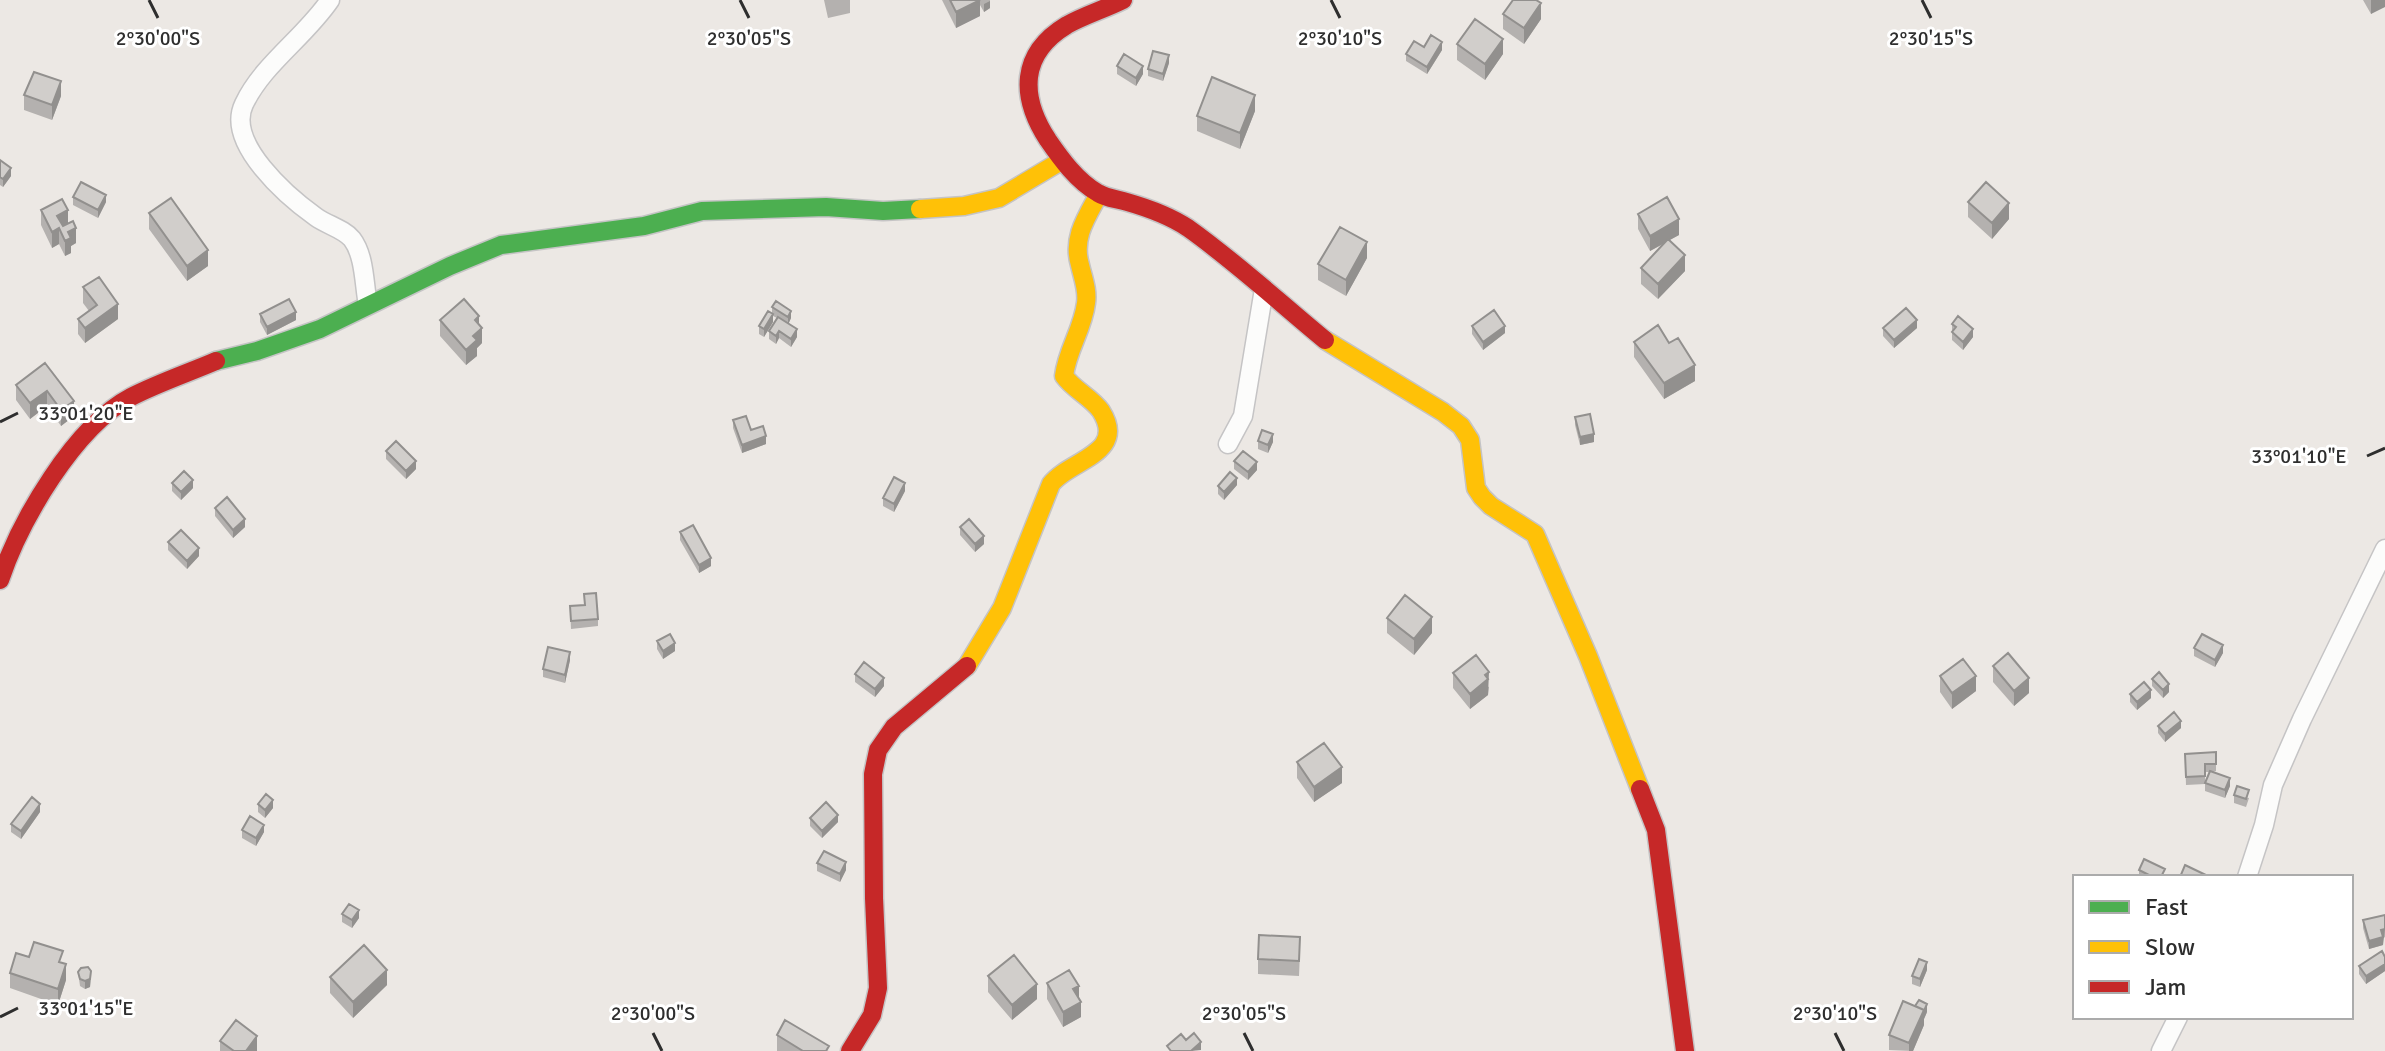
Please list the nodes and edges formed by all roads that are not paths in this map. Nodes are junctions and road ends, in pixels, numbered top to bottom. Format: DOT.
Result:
graph roads {
  1 [pos="330,0"];
  2 [pos="1123,0"];
  3 [pos="1061,161"];
  4 [pos="1099,194"];
  5 [pos="1264,289"];
  6 [pos="368,305"];
  7 [pos="1228,444"];
  8 [pos="2385,549"];
  9 [pos="0,580"];
  10 [pos="2248,875"];
  11 [pos="2177,1019"];
  12 [pos="850,1051"];
  13 [pos="1685,1051"];
  14 [pos="2161,1051"];
  1 -- 6 [label="street"];
  2 -- 3 [label="street"];
  3 -- 4 [label="street"];
  3 -- 6 [label="street"];
  4 -- 5 [label="street"];
  4 -- 12 [label="street"];
  5 -- 7 [label="street"];
  5 -- 13 [label="street"];
  6 -- 9 [label="street"];
  8 -- 10 [label="street"];
  11 -- 14 [label="street"];
}
